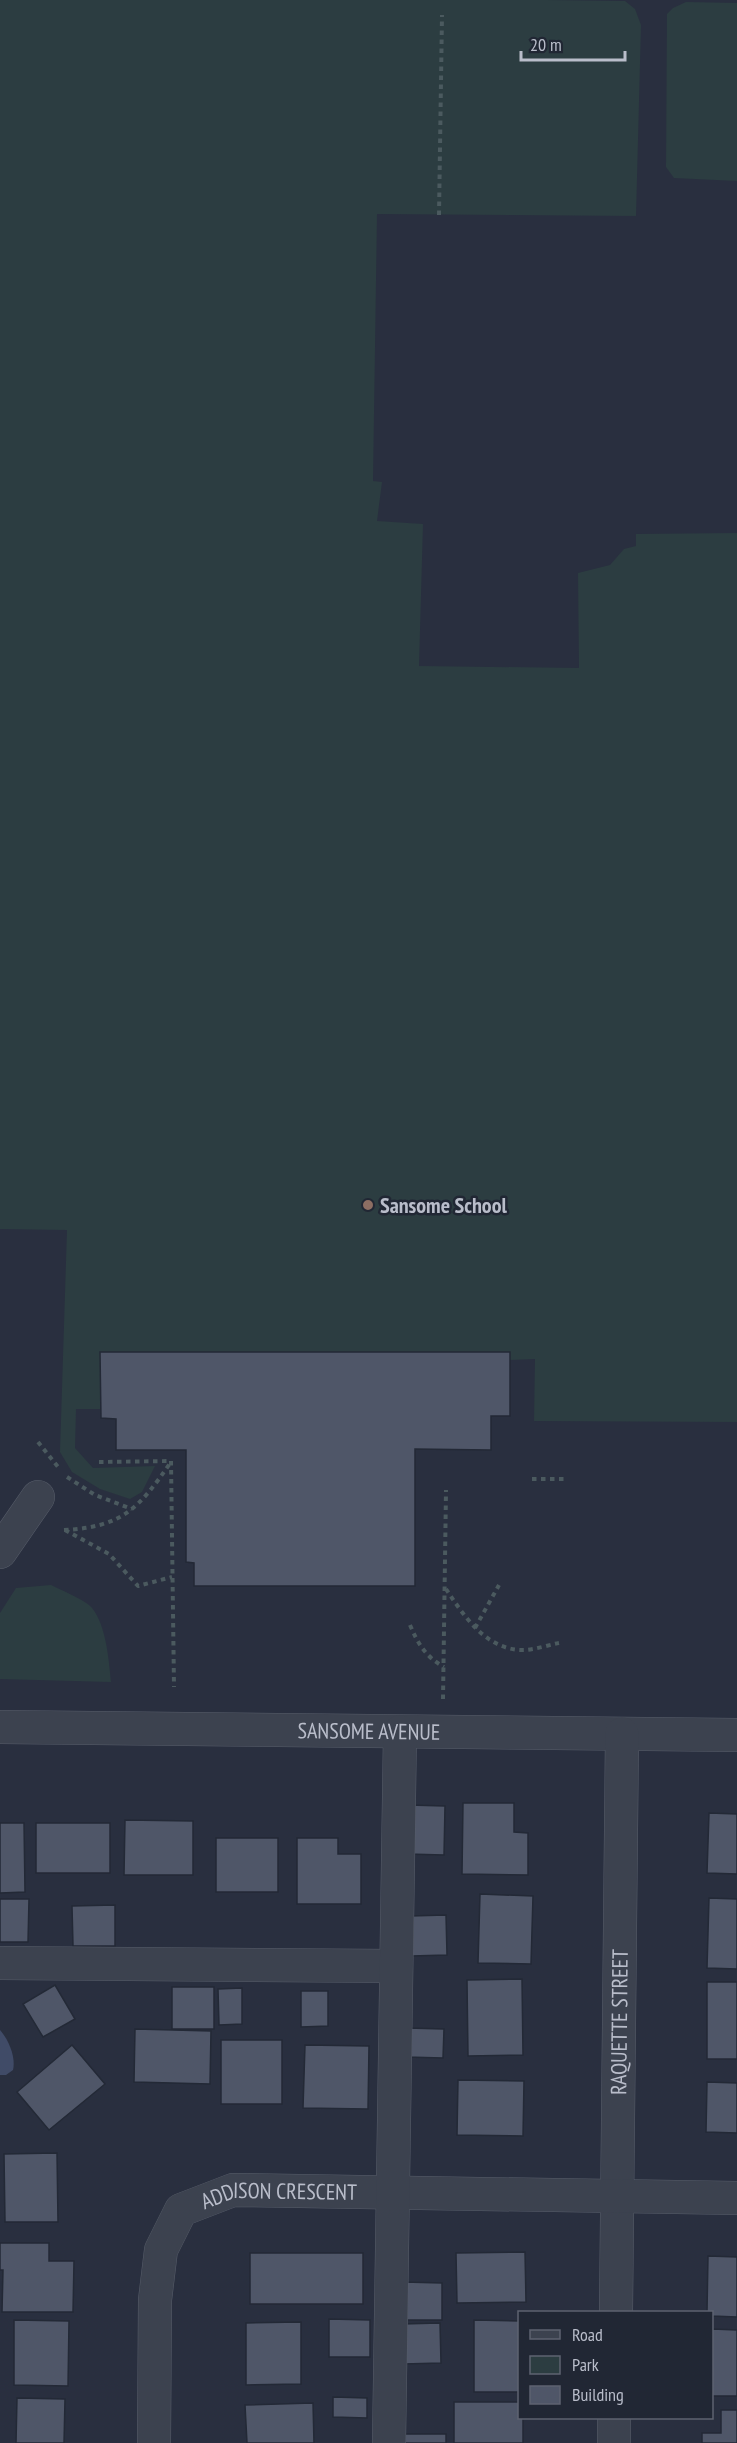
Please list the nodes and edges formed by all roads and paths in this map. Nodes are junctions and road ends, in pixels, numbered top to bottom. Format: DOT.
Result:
graph roads {
  1 [pos="442,15"];
  2 [pos="438,214"];
  3 [pos="38,1442"];
  4 [pos="171,1461"];
  5 [pos="99,1462"];
  6 [pos="532,1479"];
  7 [pos="565,1479"];
  8 [pos="447,1490"];
  9 [pos="38,1497"];
  10 [pos="132,1509"];
  11 [pos="0,1552"];
  12 [pos="172,1577"];
  13 [pos="499,1585"];
  14 [pos="445,1587"];
  15 [pos="410,1626"];
  16 [pos="475,1628"];
  17 [pos="559,1643"];
  18 [pos="444,1667"];
  19 [pos="174,1687"];
  20 [pos="0,1727"];
  21 [pos="400,1732"];
  22 [pos="443,1732"];
  23 [pos="622,1734"];
  24 [pos="737,1735"];
  25 [pos="0,1963"];
  26 [pos="396,1965"];
  27 [pos="393,2193"];
  28 [pos="618,2196"];
  29 [pos="737,2198"];
  30 [pos="616,2311"];
  31 [pos="614,2419"];
  32 [pos="154,2443"];
  33 [pos="389,2443"];
  34 [pos="614,2443"];
  1 -- 2 [label="path"];
  3 -- 10 [label="path"];
  4 -- 5 [label="path"];
  4 -- 10 [label="path"];
  4 -- 12 [label="path"];
  6 -- 7 [label="path"];
  8 -- 14 [label="path"];
  9 -- 11 [label="street"];
  10 -- 12 [label="path"];
  12 -- 19 [label="path"];
  13 -- 16 [label="path"];
  14 -- 16 [label="path"];
  14 -- 18 [label="path"];
  15 -- 18 [label="path"];
  16 -- 17 [label="path"];
  18 -- 22 [label="path"];
  20 -- 21 [label="street, SANSOME AVENUE"];
  21 -- 22 [label="street, SANSOME AVENUE"];
  21 -- 26 [label="street"];
  22 -- 23 [label="street, SANSOME AVENUE"];
  23 -- 24 [label="street, SANSOME AVENUE"];
  23 -- 28 [label="street, RAQUETTE STREET"];
  25 -- 26 [label="street"];
  26 -- 27 [label="street"];
  27 -- 28 [label="street, ADDISON CRESCENT"];
  27 -- 32 [label="street, ADDISON CRESCENT"];
  27 -- 33 [label="street"];
  28 -- 29 [label="street, ADDISON CRESCENT"];
  28 -- 30 [label="street, RAQUETTE STREET"];
  31 -- 34 [label="street"];
}
